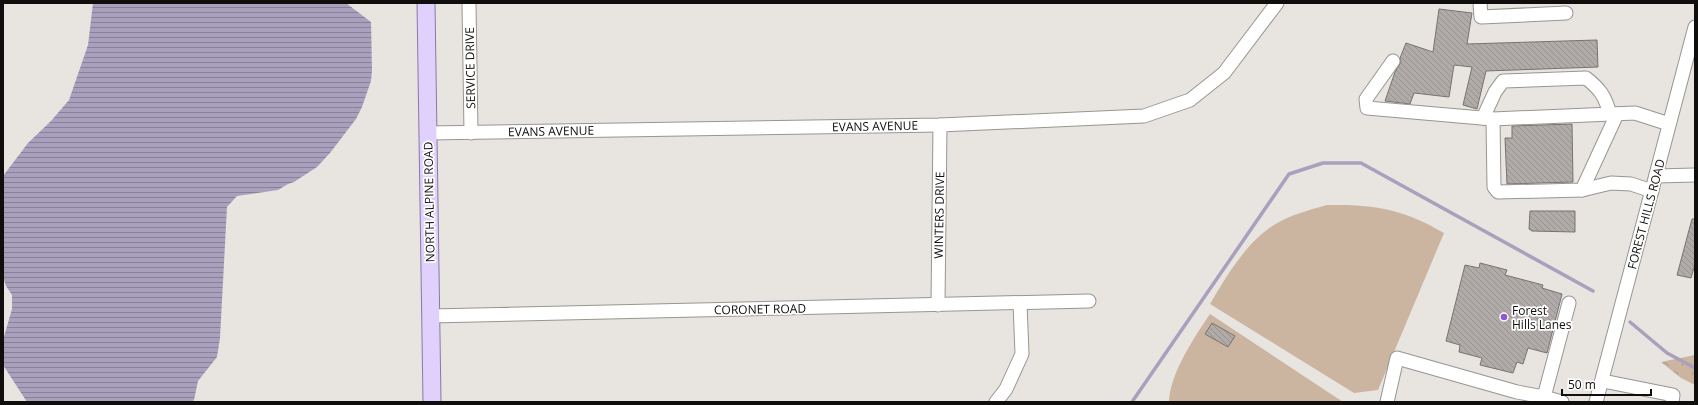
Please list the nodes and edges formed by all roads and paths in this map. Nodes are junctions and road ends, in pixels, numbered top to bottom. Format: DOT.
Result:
graph roads {
  1 [pos="426,3"];
  2 [pos="469,3"];
  3 [pos="1276,3"];
  4 [pos="1480,3"];
  5 [pos="1566,13"];
  6 [pos="1695,26"];
  7 [pos="1392,61"];
  8 [pos="1613,114"];
  9 [pos="1488,118"];
  10 [pos="1669,124"];
  11 [pos="940,125"];
  12 [pos="471,133"];
  13 [pos="428,134"];
  14 [pos="1695,175"];
  15 [pos="1656,176"];
  16 [pos="1582,190"];
  17 [pos="1652,191"];
  18 [pos="1089,302"];
  19 [pos="1020,303"];
  20 [pos="1569,303"];
  21 [pos="938,305"];
  22 [pos="431,316"];
  23 [pos="1603,381"];
  24 [pos="1543,399"];
  25 [pos="432,402"];
  26 [pos="996,402"];
  27 [pos="1387,402"];
  28 [pos="1562,402"];
  29 [pos="1596,402"];
  30 [pos="1672,402"];
  1 -- 13 [label="main road, NORTH ALPINE ROAD"];
  2 -- 12 [label="street, SERVICE DRIVE"];
  3 -- 11 [label="street, EVANS AVENUE"];
  4 -- 5 [label="street"];
  6 -- 10 [label="street, FOREST HILLS ROAD"];
  7 -- 9 [label="street"];
  8 -- 9 [label="street"];
  8 -- 9 [label="street"];
  8 -- 10 [label="street"];
  8 -- 16 [label="street"];
  9 -- 16 [label="street"];
  10 -- 15 [label="street, FOREST HILLS ROAD"];
  11 -- 12 [label="street, EVANS AVENUE"];
  11 -- 21 [label="street, WINTERS DRIVE"];
  12 -- 13 [label="street, EVANS AVENUE"];
  13 -- 22 [label="main road, NORTH ALPINE ROAD"];
  14 -- 15 [label="street"];
  15 -- 17 [label="street, FOREST HILLS ROAD"];
  16 -- 17 [label="street"];
  17 -- 23 [label="street, FOREST HILLS ROAD"];
  18 -- 19 [label="street, CORONET ROAD"];
  19 -- 21 [label="street, CORONET ROAD"];
  19 -- 26 [label="street"];
  20 -- 24 [label="street"];
  21 -- 22 [label="street, CORONET ROAD"];
  22 -- 25 [label="main road, NORTH ALPINE ROAD"];
  23 -- 29 [label="street, FOREST HILLS ROAD"];
  23 -- 30 [label="street"];
  24 -- 27 [label="street"];
  24 -- 28 [label="street"];
}
